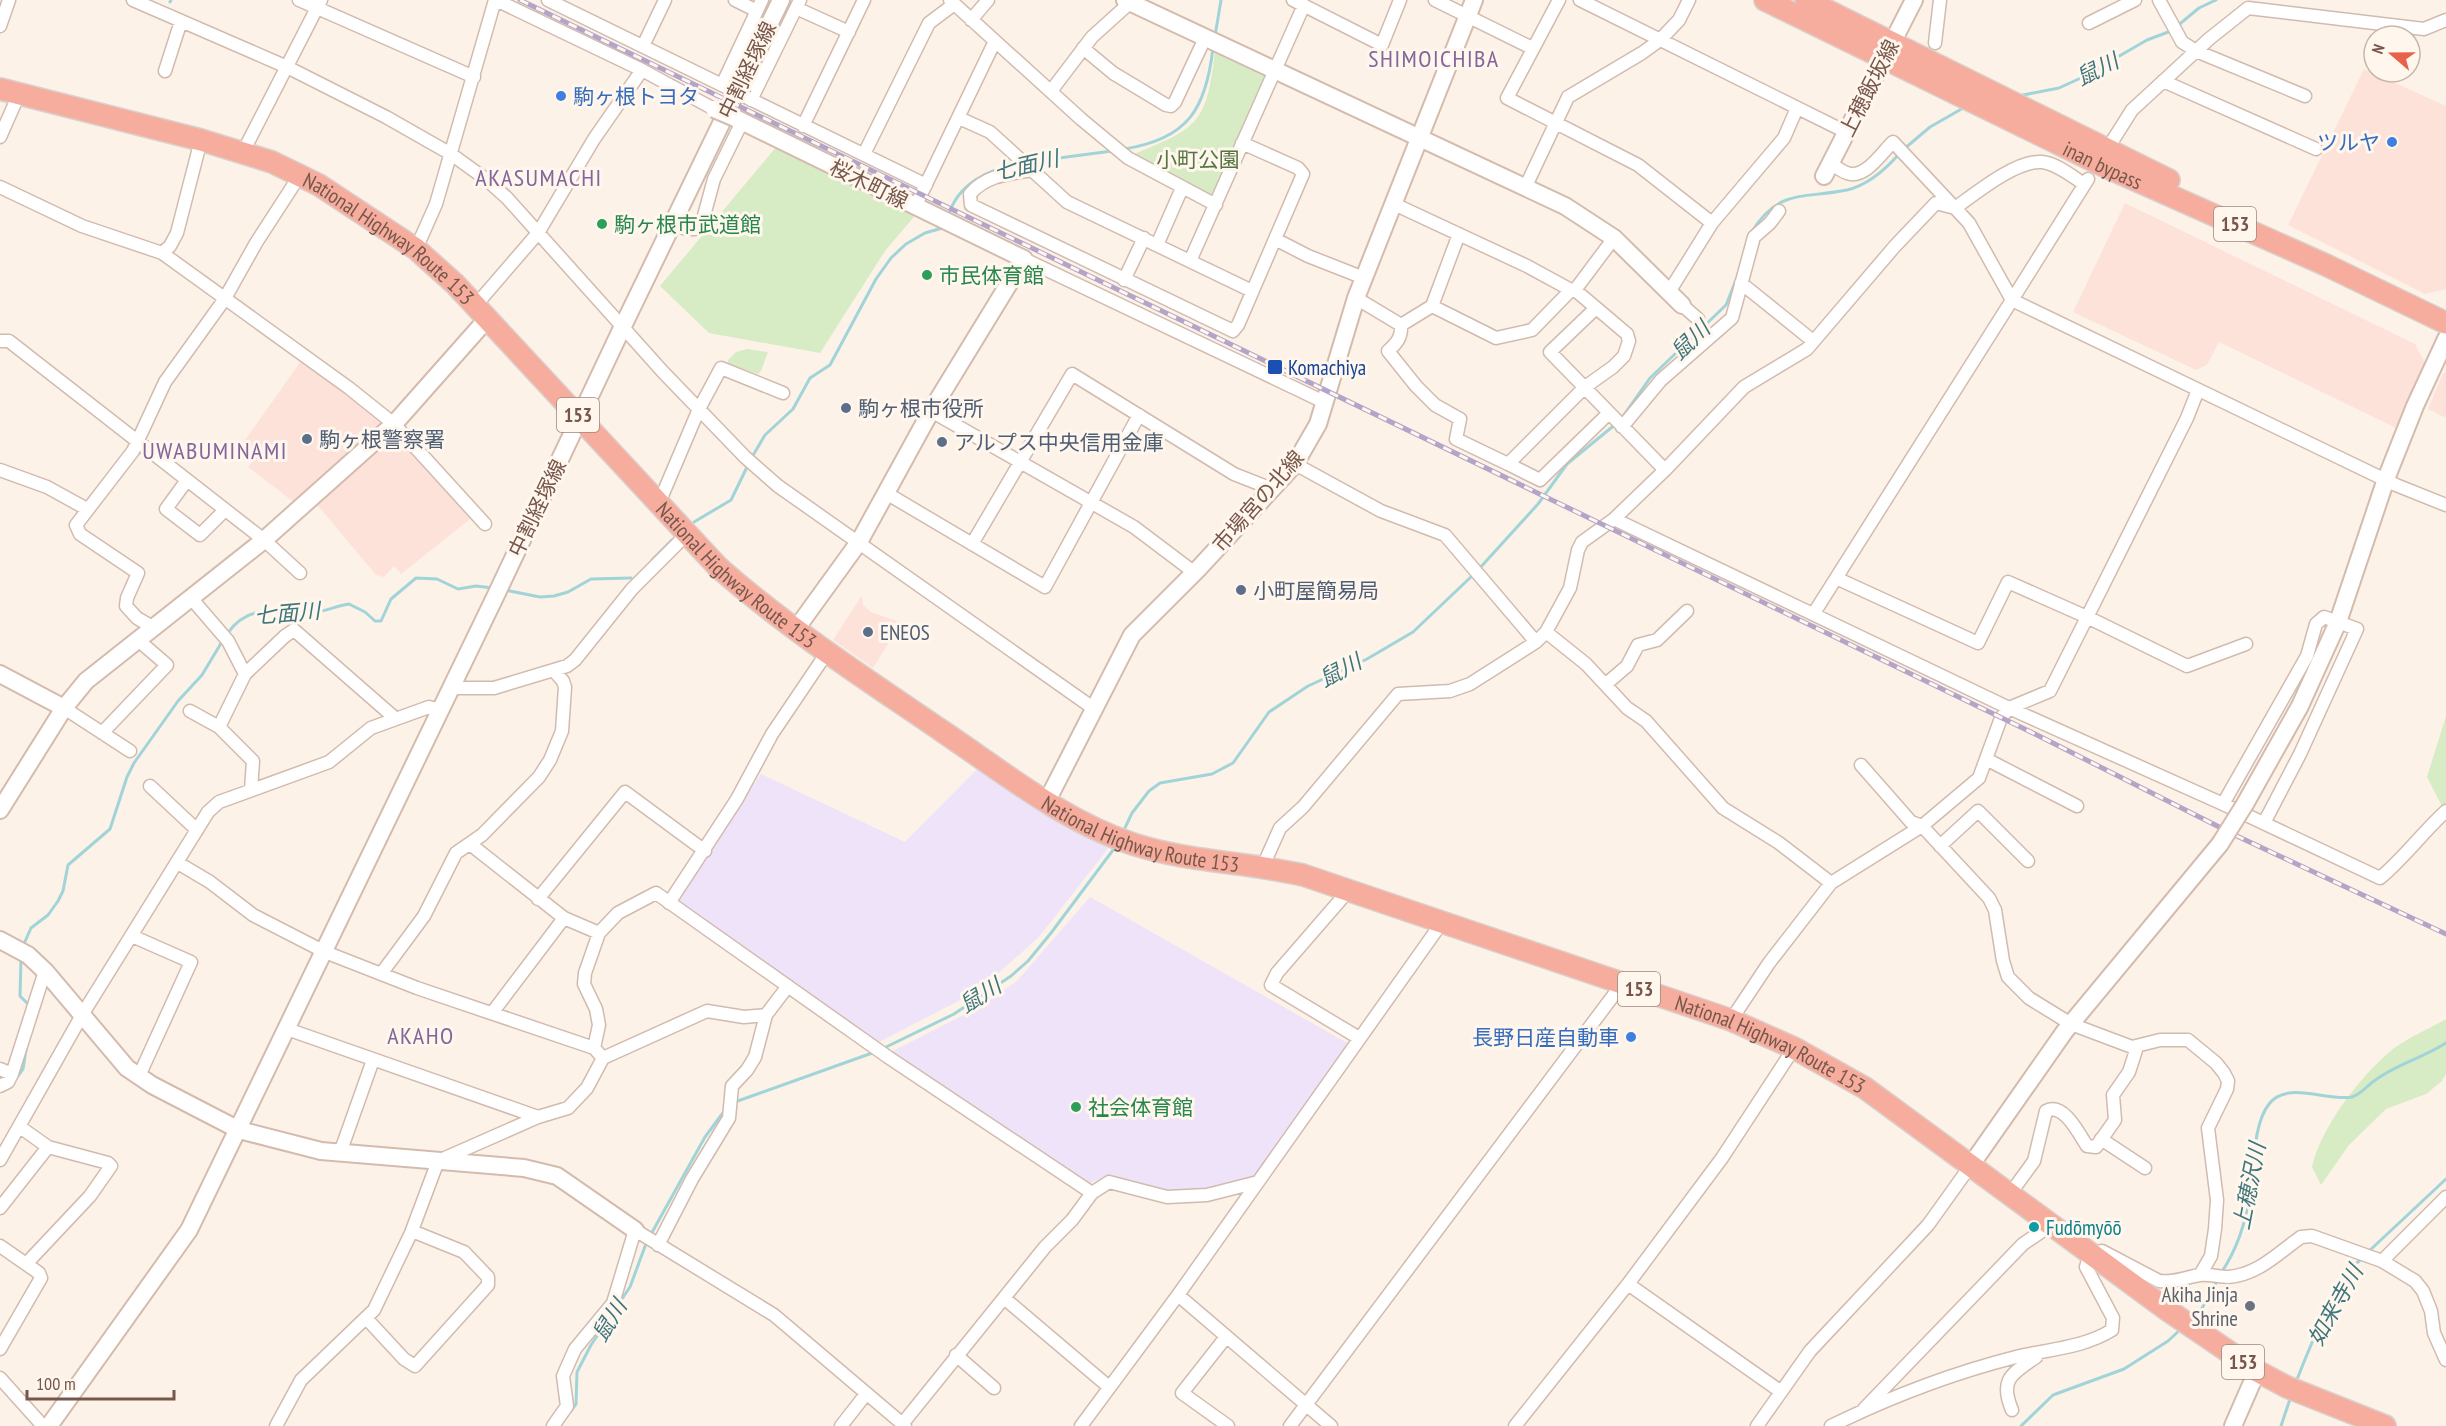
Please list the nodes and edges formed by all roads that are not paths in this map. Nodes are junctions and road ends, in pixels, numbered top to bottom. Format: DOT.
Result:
graph roads {
  1 [pos="133,0"];
  2 [pos="299,0"];
  3 [pos="496,0"];
  4 [pos="548,0"];
  5 [pos="665,0"];
  6 [pos="735,0"];
  7 [pos="864,0"];
  8 [pos="988,0"];
  9 [pos="1400,0"];
  10 [pos="1435,0"];
  11 [pos="1559,0"];
  12 [pos="1580,0"];
  13 [pos="1689,0"];
  14 [pos="1765,0"];
  15 [pos="1806,0"];
  16 [pos="1914,0"];
  17 [pos="1940,0"];
  18 [pos="2135,0"];
  19 [pos="2159,0"];
  20 [pos="1130,1"];
  21 [pos="952,2"];
  22 [pos="792,3"];
  23 [pos="1298,3"];
  24 [pos="318,4"];
  25 [pos="5,5"];
  26 [pos="760,5"];
  27 [pos="1471,8"];
  28 [pos="971,20"];
  29 [pos="2446,20"];
  30 [pos="181,21"];
  31 [pos="2089,23"];
  32 [pos="0,26"];
  33 [pos="849,32"];
  34 [pos="1660,40"];
  35 [pos="1211,41"];
  36 [pos="995,42"];
  37 [pos="1935,43"];
  38 [pos="643,46"];
  39 [pos="1083,48"];
  40 [pos="1532,48"];
  41 [pos="1888,51"];
  42 [pos="2196,51"];
  43 [pos="286,67"];
  44 [pos="642,70"];
  45 [pos="1274,70"];
  46 [pos="165,71"];
  47 [pos="474,77"];
  48 [pos="2163,81"];
  49 [pos="724,86"];
  50 [pos="1051,90"];
  51 [pos="9,92"];
  52 [pos="2304,96"];
  53 [pos="750,99"];
  54 [pos="714,108"];
  55 [pos="1797,108"];
  56 [pos="959,117"];
  57 [pos="2028,119"];
  58 [pos="738,120"];
  59 [pos="1557,122"];
  60 [pos="803,126"];
  61 [pos="1846,132"];
  62 [pos="0,137"];
  63 [pos="201,140"];
  64 [pos="1419,140"];
  65 [pos="2113,140"];
  66 [pos="1242,142"];
  67 [pos="2316,149"];
  68 [pos="243,152"];
  69 [pos="451,154"];
  70 [pos="864,154"];
  71 [pos="1031,169"];
  72 [pos="1827,169"];
  73 [pos="300,175"];
  74 [pos="926,185"];
  75 [pos="0,187"];
  76 [pos="1182,188"];
  77 [pos="1525,188"];
  78 [pos="1394,204"];
  79 [pos="1216,205"];
  80 [pos="915,207"];
  81 [pos="1955,208"];
  82 [pos="1779,211"];
  83 [pos="673,223"];
  84 [pos="1712,223"];
  85 [pos="538,233"];
  86 [pos="1459,234"];
  87 [pos="1144,238"];
  88 [pos="1614,238"];
  89 [pos="1275,239"];
  90 [pos="1157,245"];
  91 [pos="416,249"];
  92 [pos="162,253"];
  93 [pos="1024,259"];
  94 [pos="1190,261"];
  95 [pos="1364,278"];
  96 [pos="1124,280"];
  97 [pos="1741,283"];
  98 [pos="1573,290"];
  99 [pos="1252,291"];
  100 [pos="1669,292"];
  101 [pos="1356,298"];
  102 [pos="224,300"];
  103 [pos="2012,300"];
  104 [pos="1682,305"];
  105 [pos="1432,306"];
  106 [pos="1596,308"];
  107 [pos="481,313"];
  108 [pos="2446,315"];
  109 [pos="1698,319"];
  110 [pos="2446,324"];
  111 [pos="1401,325"];
  112 [pos="622,328"];
  113 [pos="2446,339"];
  114 [pos="0,341"];
  115 [pos="1814,341"];
  116 [pos="1585,387"];
  117 [pos="2198,390"];
  118 [pos="783,393"];
  119 [pos="1324,402"];
  120 [pos="699,409"];
  121 [pos="931,411"];
  122 [pos="1139,415"];
  123 [pos="1610,415"];
  124 [pos="580,418"];
  125 [pos="394,424"];
  126 [pos="1622,427"];
  127 [pos="137,441"];
  128 [pos="1020,462"];
  129 [pos="1296,464"];
  130 [pos="1508,464"];
  131 [pos="0,470"];
  132 [pos="1665,470"];
  133 [pos="2386,479"];
  134 [pos="187,480"];
  135 [pos="1272,489"];
  136 [pos="886,494"];
  137 [pos="659,503"];
  138 [pos="1091,503"];
  139 [pos="2446,505"];
  140 [pos="87,509"];
  141 [pos="225,510"];
  142 [pos="1614,519"];
  143 [pos="485,524"];
  144 [pos="687,534"];
  145 [pos="264,540"];
  146 [pos="859,542"];
  147 [pos="972,544"];
  148 [pos="300,573"];
  149 [pos="1195,573"];
  150 [pos="1836,578"];
  151 [pos="191,598"];
  152 [pos="1687,611"];
  153 [pos="1814,614"];
  154 [pos="2087,617"];
  155 [pos="2338,622"];
  156 [pos="154,628"];
  157 [pos="796,629"];
  158 [pos="1546,632"];
  159 [pos="138,640"];
  160 [pos="1536,642"];
  161 [pos="2246,644"];
  162 [pos="828,651"];
  163 [pos="554,671"];
  164 [pos="0,674"];
  165 [pos="245,675"];
  166 [pos="1606,684"];
  167 [pos="451,688"];
  168 [pos="64,708"];
  169 [pos="1093,708"];
  170 [pos="2008,708"];
  171 [pos="440,710"];
  172 [pos="190,711"];
  173 [pos="396,719"];
  174 [pos="219,727"];
  175 [pos="102,733"];
  176 [pos="130,751"];
  177 [pos="1986,759"];
  178 [pos="1861,765"];
  179 [pos="150,786"];
  180 [pos="251,790"];
  181 [pos="1047,801"];
  182 [pos="2223,804"];
  183 [pos="2077,806"];
  184 [pos="0,810"];
  185 [pos="2446,811"];
  186 [pos="2264,823"];
  187 [pos="1922,826"];
  188 [pos="197,830"];
  189 [pos="470,844"];
  190 [pos="1941,846"];
  191 [pos="705,851"];
  192 [pos="2028,861"];
  193 [pos="178,863"];
  194 [pos="1263,866"];
  195 [pos="1831,883"];
  196 [pos="1349,890"];
  197 [pos="538,899"];
  198 [pos="669,903"];
  199 [pos="564,918"];
  200 [pos="1441,921"];
  201 [pos="599,933"];
  202 [pos="132,936"];
  203 [pos="0,940"];
  204 [pos="325,952"];
  205 [pos="45,971"];
  206 [pos="381,974"];
  207 [pos="1622,984"];
  208 [pos="788,986"];
  209 [pos="492,1013"];
  210 [pos="82,1015"];
  211 [pos="766,1015"];
  212 [pos="1731,1020"];
  213 [pos="2071,1024"];
  214 [pos="287,1029"];
  215 [pos="1359,1038"];
  216 [pos="2137,1047"];
  217 [pos="594,1048"];
  218 [pos="1794,1048"];
  219 [pos="603,1058"];
  220 [pos="373,1060"];
  221 [pos="6,1072"];
  222 [pos="139,1076"];
  223 [pos="0,1086"];
  224 [pos="538,1117"];
  225 [pos="20,1127"];
  226 [pos="239,1130"];
  227 [pos="2101,1139"];
  228 [pos="48,1147"];
  229 [pos="340,1153"];
  230 [pos="0,1160"];
  231 [pos="438,1161"];
  232 [pos="1971,1165"];
  233 [pos="2145,1168"];
  234 [pos="1258,1182"];
  235 [pos="1092,1193"];
  236 [pos="2010,1194"];
  237 [pos="2446,1197"];
  238 [pos="0,1208"];
  239 [pos="2051,1225"];
  240 [pos="412,1231"];
  241 [pos="639,1233"];
  242 [pos="656,1244"];
  243 [pos="1,1250"];
  244 [pos="2090,1254"];
  245 [pos="2377,1259"];
  246 [pos="26,1264"];
  247 [pos="2204,1275"];
  248 [pos="1628,1284"];
  249 [pos="1178,1295"];
  250 [pos="1004,1298"];
  251 [pos="366,1318"];
  252 [pos="1226,1337"];
  253 [pos="0,1349"];
  254 [pos="2037,1353"];
  255 [pos="956,1355"];
  256 [pos="2446,1359"];
  257 [pos="2257,1371"];
  258 [pos="0,1378"];
  259 [pos="994,1388"];
  260 [pos="1109,1388"];
  261 [pos="1780,1392"];
  262 [pos="866,1394"];
  263 [pos="1307,1405"];
  264 [pos="2012,1410"];
  265 [pos="1861,1412"];
  266 [pos="904,1425"];
  267 [pos="43,1426"];
  268 [pos="49,1426"];
  269 [pos="276,1426"];
  270 [pos="554,1426"];
  271 [pos="841,1426"];
  272 [pos="1081,1426"];
  273 [pos="1228,1426"];
  274 [pos="1290,1426"];
  275 [pos="1331,1426"];
  276 [pos="1515,1426"];
  277 [pos="1757,1426"];
  278 [pos="1831,1426"];
  279 [pos="2233,1426"];
  280 [pos="2385,1426"];
  1 -- 30 [label="street"];
  2 -- 24 [label="street"];
  3 -- 44 [label="street"];
  3 -- 47 [label="street"];
  4 -- 38 [label="street"];
  5 -- 38 [label="street"];
  6 -- 26 [label="street"];
  7 -- 33 [label="street"];
  8 -- 28 [label="street"];
  9 -- 23 [label="street"];
  10 -- 27 [label="street"];
  11 -- 40 [label="street"];
  12 -- 34 [label="street"];
  13 -- 34 [label="street"];
  14 -- 41 [label="highway, inan bypass / 153"];
  15 -- 41 [label="highway, inan bypass / 153"];
  16 -- 41 [label="street, 上穂飯坂線"];
  17 -- 37 [label="street"];
  18 -- 31 [label="street"];
  19 -- 42 [label="street"];
  20 -- 35 [label="street"];
  20 -- 39 [label="street"];
  21 -- 28 [label="street"];
  21 -- 70 [label="street"];
  22 -- 33 [label="street"];
  22 -- 53 [label="street"];
  22 -- 83 [label="street, 中割経塚線"];
  23 -- 45 [label="street"];
  24 -- 43 [label="street"];
  24 -- 47 [label="street"];
  25 -- 32 [label="street"];
  26 -- 49 [label="street"];
  27 -- 40 [label="street"];
  27 -- 64 [label="street, 市場宮の北線"];
  28 -- 36 [label="street"];
  29 -- 42 [label="street"];
  30 -- 43 [label="street"];
  30 -- 46 [label="street"];
  33 -- 60 [label="street"];
  34 -- 55 [label="street"];
  34 -- 59 [label="street"];
  35 -- 39 [label="street"];
  35 -- 45 [label="street"];
  36 -- 50 [label="street"];
  36 -- 56 [label="street"];
  38 -- 49 [label="street"];
  39 -- 50 [label="street"];
  40 -- 59 [label="street"];
  41 -- 57 [label="highway, inan bypass / 153"];
  41 -- 61 [label="street, 上穂飯坂線"];
  42 -- 48 [label="street"];
  42 -- 52 [label="street"];
  43 -- 68 [label="street"];
  43 -- 69 [label="street"];
  44 -- 54 [label="street"];
  44 -- 85 [label="street"];
  45 -- 64 [label="street"];
  45 -- 66 [label="street"];
  47 -- 69 [label="street"];
  48 -- 65 [label="street"];
  48 -- 67 [label="street"];
  49 -- 53 [label="street, bridge"];
  50 -- 76 [label="street"];
  51 -- 62 [label="street"];
  51 -- 63 [label="highway, National Highway Route 153 / 153"];
  53 -- 60 [label="street"];
  54 -- 58 [label="street, 桜木町線, bridge"];
  55 -- 61 [label="street"];
  55 -- 84 [label="street"];
  56 -- 71 [label="street"];
  56 -- 74 [label="street"];
  57 -- 108 [label="highway, inan bypass / 153"];
  57 -- 110 [label="highway, inan bypass / 153"];
  58 -- 80 [label="street, 桜木町線"];
  58 -- 83 [label="street"];
  59 -- 77 [label="street"];
  59 -- 84 [label="street"];
  60 -- 70 [label="street"];
  61 -- 72 [label="street, 上穂飯坂線"];
  63 -- 68 [label="highway, National Highway Route 153 / 153"];
  63 -- 92 [label="street"];
  64 -- 77 [label="street"];
  64 -- 78 [label="street, 市場宮の北線"];
  66 -- 79 [label="street"];
  66 -- 89 [label="street"];
  68 -- 73 [label="highway, National Highway Route 153 / 153"];
  69 -- 85 [label="street"];
  69 -- 91 [label="street"];
  70 -- 74 [label="street"];
  71 -- 87 [label="street"];
  71 -- 96 [label="street"];
  72 -- 81 [label="street"];
  73 -- 91 [label="highway, National Highway Route 153 / 153"];
  73 -- 102 [label="street"];
  74 -- 80 [label="street"];
  75 -- 92 [label="street"];
  76 -- 79 [label="street"];
  76 -- 90 [label="street"];
  77 -- 88 [label="street"];
  78 -- 86 [label="street"];
  78 -- 95 [label="street, 市場宮の北線"];
  79 -- 94 [label="street"];
  80 -- 93 [label="street, 桜木町線"];
  81 -- 103 [label="street"];
  81 -- 103 [label="street"];
  81 -- 115 [label="street"];
  82 -- 97 [label="street"];
  83 -- 112 [label="street, 中割経塚線"];
  84 -- 100 [label="street"];
  85 -- 107 [label="street"];
  85 -- 112 [label="street"];
  86 -- 98 [label="street"];
  86 -- 105 [label="street"];
  87 -- 90 [label="street"];
  87 -- 96 [label="street"];
  88 -- 98 [label="street"];
  88 -- 100 [label="street"];
  89 -- 95 [label="street"];
  89 -- 99 [label="street"];
  90 -- 94 [label="street"];
  91 -- 107 [label="highway, National Highway Route 153 / 153"];
  92 -- 102 [label="street"];
  93 -- 119 [label="street"];
  93 -- 121 [label="street"];
  94 -- 99 [label="street"];
  95 -- 101 [label="street, 市場宮の北線"];
  96 -- 99 [label="street"];
  97 -- 115 [label="street"];
  97 -- 126 [label="street"];
  98 -- 105 [label="street"];
  98 -- 106 [label="street"];
  100 -- 104 [label="street"];
  101 -- 111 [label="street"];
  101 -- 119 [label="street, 市場宮の北線"];
  102 -- 125 [label="street"];
  102 -- 127 [label="street"];
  103 -- 117 [label="street"];
  103 -- 150 [label="street"];
  104 -- 109 [label="street"];
  105 -- 111 [label="street"];
  106 -- 116 [label="street"];
  106 -- 116 [label="street"];
  107 -- 124 [label="highway, National Highway Route 153 / 153"];
  107 -- 125 [label="street"];
  111 -- 130 [label="street"];
  112 -- 120 [label="street"];
  112 -- 124 [label="street, 中割経塚線"];
  113 -- 133 [label="street"];
  114 -- 127 [label="street"];
  115 -- 132 [label="street"];
  116 -- 123 [label="street"];
  116 -- 130 [label="street"];
  117 -- 133 [label="street"];
  117 -- 154 [label="street"];
  118 -- 120 [label="street"];
  119 -- 129 [label="street, 市場宮の北線"];
  120 -- 137 [label="street"];
  120 -- 146 [label="street"];
  121 -- 128 [label="street"];
  121 -- 136 [label="street"];
  122 -- 128 [label="street"];
  122 -- 135 [label="street"];
  122 -- 138 [label="street"];
  123 -- 126 [label="street"];
  123 -- 130 [label="street"];
  124 -- 137 [label="highway, National Highway Route 153 / 153"];
  124 -- 167 [label="street, 中割経塚線"];
  125 -- 143 [label="street"];
  125 -- 145 [label="street"];
  126 -- 132 [label="street"];
  127 -- 134 [label="street"];
  127 -- 140 [label="street"];
  128 -- 138 [label="street"];
  128 -- 147 [label="street"];
  129 -- 135 [label="street, 市場宮の北線"];
  129 -- 160 [label="street"];
  131 -- 140 [label="street"];
  132 -- 142 [label="street"];
  133 -- 139 [label="street"];
  133 -- 155 [label="street"];
  134 -- 141 [label="street"];
  134 -- 141 [label="street"];
  135 -- 149 [label="street, 市場宮の北線"];
  136 -- 146 [label="street"];
  136 -- 147 [label="street"];
  137 -- 144 [label="highway, National Highway Route 153 / 153"];
  138 -- 147 [label="street"];
  138 -- 149 [label="street"];
  140 -- 156 [label="street"];
  141 -- 145 [label="street"];
  142 -- 153 [label="street"];
  142 -- 158 [label="street"];
  144 -- 157 [label="highway, National Highway Route 153 / 153"];
  144 -- 163 [label="street"];
  145 -- 148 [label="street"];
  145 -- 151 [label="street"];
  146 -- 157 [label="street"];
  146 -- 169 [label="street"];
  149 -- 169 [label="street, 市場宮の北線"];
  150 -- 153 [label="street"];
  150 -- 154 [label="street"];
  151 -- 156 [label="street"];
  151 -- 165 [label="street"];
  152 -- 166 [label="street"];
  153 -- 170 [label="street"];
  154 -- 161 [label="street"];
  154 -- 170 [label="street"];
  155 -- 182 [label="street"];
  155 -- 186 [label="street"];
  155 -- 213 [label="street, bridge"];
  156 -- 159 [label="street"];
  157 -- 162 [label="highway, National Highway Route 153 / 153"];
  158 -- 160 [label="street"];
  158 -- 166 [label="street"];
  159 -- 168 [label="street"];
  159 -- 175 [label="street"];
  160 -- 194 [label="street"];
  162 -- 181 [label="highway, National Highway Route 153 / 153"];
  162 -- 191 [label="street"];
  163 -- 167 [label="street"];
  163 -- 189 [label="street"];
  164 -- 168 [label="street"];
  165 -- 173 [label="street"];
  165 -- 174 [label="street"];
  166 -- 195 [label="street"];
  167 -- 171 [label="street, 中割経塚線"];
  168 -- 175 [label="street"];
  168 -- 184 [label="street"];
  169 -- 181 [label="street, 市場宮の北線"];
  170 -- 177 [label="street"];
  170 -- 182 [label="street"];
  171 -- 173 [label="street"];
  171 -- 204 [label="street, 中割経塚線"];
  172 -- 174 [label="street"];
  173 -- 180 [label="street"];
  174 -- 180 [label="street"];
  175 -- 176 [label="street"];
  177 -- 183 [label="street"];
  177 -- 187 [label="street"];
  178 -- 187 [label="street"];
  179 -- 188 [label="street"];
  180 -- 188 [label="street"];
  181 -- 194 [label="highway, National Highway Route 153 / 153"];
  182 -- 186 [label="street"];
  185 -- 186 [label="street"];
  187 -- 190 [label="street"];
  187 -- 195 [label="street"];
  188 -- 193 [label="street"];
  189 -- 197 [label="street"];
  189 -- 206 [label="street"];
  190 -- 192 [label="street"];
  190 -- 213 [label="street"];
  191 -- 197 [label="street"];
  191 -- 198 [label="street"];
  193 -- 202 [label="street"];
  193 -- 204 [label="street"];
  194 -- 196 [label="highway, National Highway Route 153 / 153"];
  195 -- 212 [label="street"];
  196 -- 200 [label="highway, National Highway Route 153 / 153"];
  196 -- 215 [label="street"];
  197 -- 199 [label="street"];
  198 -- 201 [label="street"];
  198 -- 208 [label="street"];
  199 -- 201 [label="street"];
  199 -- 209 [label="street"];
  200 -- 207 [label="highway, National Highway Route 153 / 153"];
  200 -- 215 [label="street"];
  201 -- 217 [label="street"];
  202 -- 210 [label="street"];
  202 -- 222 [label="street"];
  203 -- 205 [label="street"];
  204 -- 206 [label="street"];
  204 -- 214 [label="street, 中割経塚線"];
  205 -- 210 [label="street"];
  205 -- 221 [label="street"];
  206 -- 209 [label="street"];
  207 -- 212 [label="highway, National Highway Route 153 / 153"];
  207 -- 263 [label="street"];
  208 -- 211 [label="street"];
  208 -- 235 [label="street"];
  209 -- 217 [label="street"];
  210 -- 222 [label="street"];
  210 -- 225 [label="street"];
  211 -- 219 [label="street"];
  211 -- 242 [label="street"];
  212 -- 218 [label="highway, National Highway Route 153 / 153"];
  213 -- 216 [label="street"];
  213 -- 232 [label="street"];
  214 -- 220 [label="street"];
  214 -- 226 [label="street, 中割経塚線"];
  215 -- 234 [label="street"];
  216 -- 227 [label="street"];
  216 -- 247 [label="street"];
  217 -- 219 [label="street"];
  218 -- 232 [label="highway, National Highway Route 153 / 153"];
  218 -- 248 [label="street"];
  219 -- 224 [label="street"];
  220 -- 224 [label="street"];
  220 -- 229 [label="street"];
  221 -- 223 [label="street"];
  222 -- 226 [label="street"];
  224 -- 231 [label="street"];
  225 -- 228 [label="street"];
  225 -- 230 [label="street"];
  226 -- 229 [label="street"];
  226 -- 268 [label="street, 中割経塚線"];
  227 -- 233 [label="street"];
  227 -- 236 [label="street"];
  228 -- 238 [label="street"];
  228 -- 246 [label="street"];
  229 -- 231 [label="street"];
  231 -- 240 [label="street"];
  231 -- 241 [label="street"];
  232 -- 236 [label="highway, National Highway Route 153 / 153"];
  232 -- 261 [label="street"];
  234 -- 235 [label="street"];
  234 -- 249 [label="street"];
  235 -- 250 [label="street"];
  236 -- 239 [label="highway, National Highway Route 153 / 153"];
  237 -- 245 [label="street"];
  239 -- 244 [label="highway, National Highway Route 153 / 153"];
  239 -- 265 [label="street"];
  240 -- 251 [label="street"];
  240 -- 251 [label="street"];
  241 -- 242 [label="street"];
  241 -- 270 [label="street"];
  242 -- 262 [label="street"];
  243 -- 246 [label="street"];
  244 -- 247 [label="street"];
  244 -- 254 [label="street"];
  244 -- 257 [label="highway, National Highway Route 153 / 153"];
  245 -- 247 [label="street"];
  245 -- 256 [label="street"];
  246 -- 253 [label="street"];
  248 -- 261 [label="street"];
  248 -- 276 [label="street"];
  249 -- 252 [label="street"];
  249 -- 260 [label="street"];
  250 -- 255 [label="street"];
  250 -- 260 [label="street"];
  251 -- 269 [label="street"];
  252 -- 263 [label="street"];
  252 -- 273 [label="street"];
  254 -- 264 [label="street"];
  254 -- 265 [label="street"];
  255 -- 259 [label="street"];
  255 -- 266 [label="street"];
  257 -- 279 [label="street"];
  257 -- 280 [label="highway, National Highway Route 153 / 153"];
  258 -- 267 [label="street"];
  260 -- 272 [label="street"];
  261 -- 277 [label="street"];
  262 -- 266 [label="street"];
  262 -- 271 [label="street"];
  263 -- 274 [label="street"];
  263 -- 275 [label="street"];
  265 -- 278 [label="street"];
}
